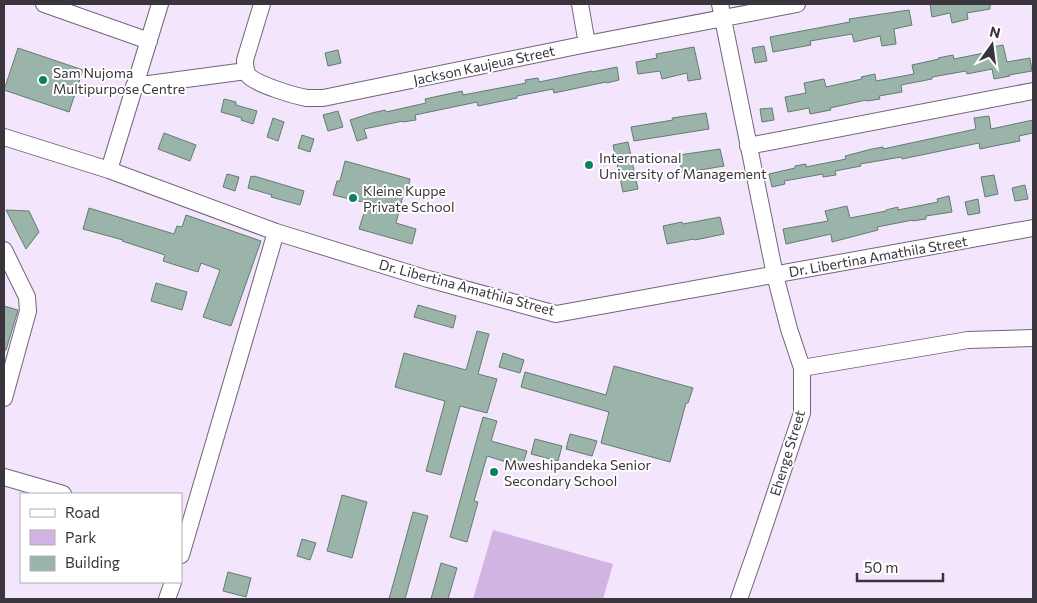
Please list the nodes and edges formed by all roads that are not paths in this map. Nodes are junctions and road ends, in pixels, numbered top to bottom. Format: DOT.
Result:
graph roads {
  1 [pos="44,4"];
  2 [pos="160,4"];
  3 [pos="262,4"];
  4 [pos="580,4"];
  5 [pos="797,4"];
  6 [pos="721,10"];
  7 [pos="149,40"];
  8 [pos="587,44"];
  9 [pos="246,71"];
  10 [pos="134,86"];
  11 [pos="1033,91"];
  12 [pos="4,138"];
  13 [pos="748,146"];
  14 [pos="109,170"];
  15 [pos="1033,228"];
  16 [pos="276,232"];
  17 [pos="4,250"];
  18 [pos="775,275"];
  19 [pos="1033,338"];
  20 [pos="802,368"];
  21 [pos="4,398"];
  22 [pos="4,477"];
  23 [pos="60,493"];
  24 [pos="185,530"];
  25 [pos="182,549"];
  26 [pos="173,583"];
  27 [pos="167,599"];
  28 [pos="739,599"];
  1 -- 7 [label="street"];
  2 -- 7 [label="street"];
  3 -- 9 [label="street"];
  4 -- 8 [label="street"];
  5 -- 6 [label="street, Jackson Kaujeua Street"];
  6 -- 8 [label="street, Jackson Kaujeua Street"];
  6 -- 13 [label="street, Ehenge Street"];
  7 -- 10 [label="street"];
  8 -- 9 [label="street, Jackson Kaujeua Street"];
  9 -- 10 [label="street"];
  10 -- 14 [label="street"];
  11 -- 13 [label="street"];
  12 -- 14 [label="street, Dr. Libertina Amathila Street"];
  13 -- 18 [label="street, Ehenge Street"];
  14 -- 16 [label="street, Dr. Libertina Amathila Street"];
  15 -- 18 [label="street, Dr. Libertina Amathila Street"];
  16 -- 18 [label="street, Dr. Libertina Amathila Street"];
  16 -- 24 [label="street"];
  17 -- 21 [label="street"];
  18 -- 20 [label="street, Ehenge Street"];
  19 -- 20 [label="street"];
  20 -- 28 [label="street, Ehenge Street"];
  22 -- 23 [label="street"];
  24 -- 25 [label="street"];
  26 -- 27 [label="street"];
}
